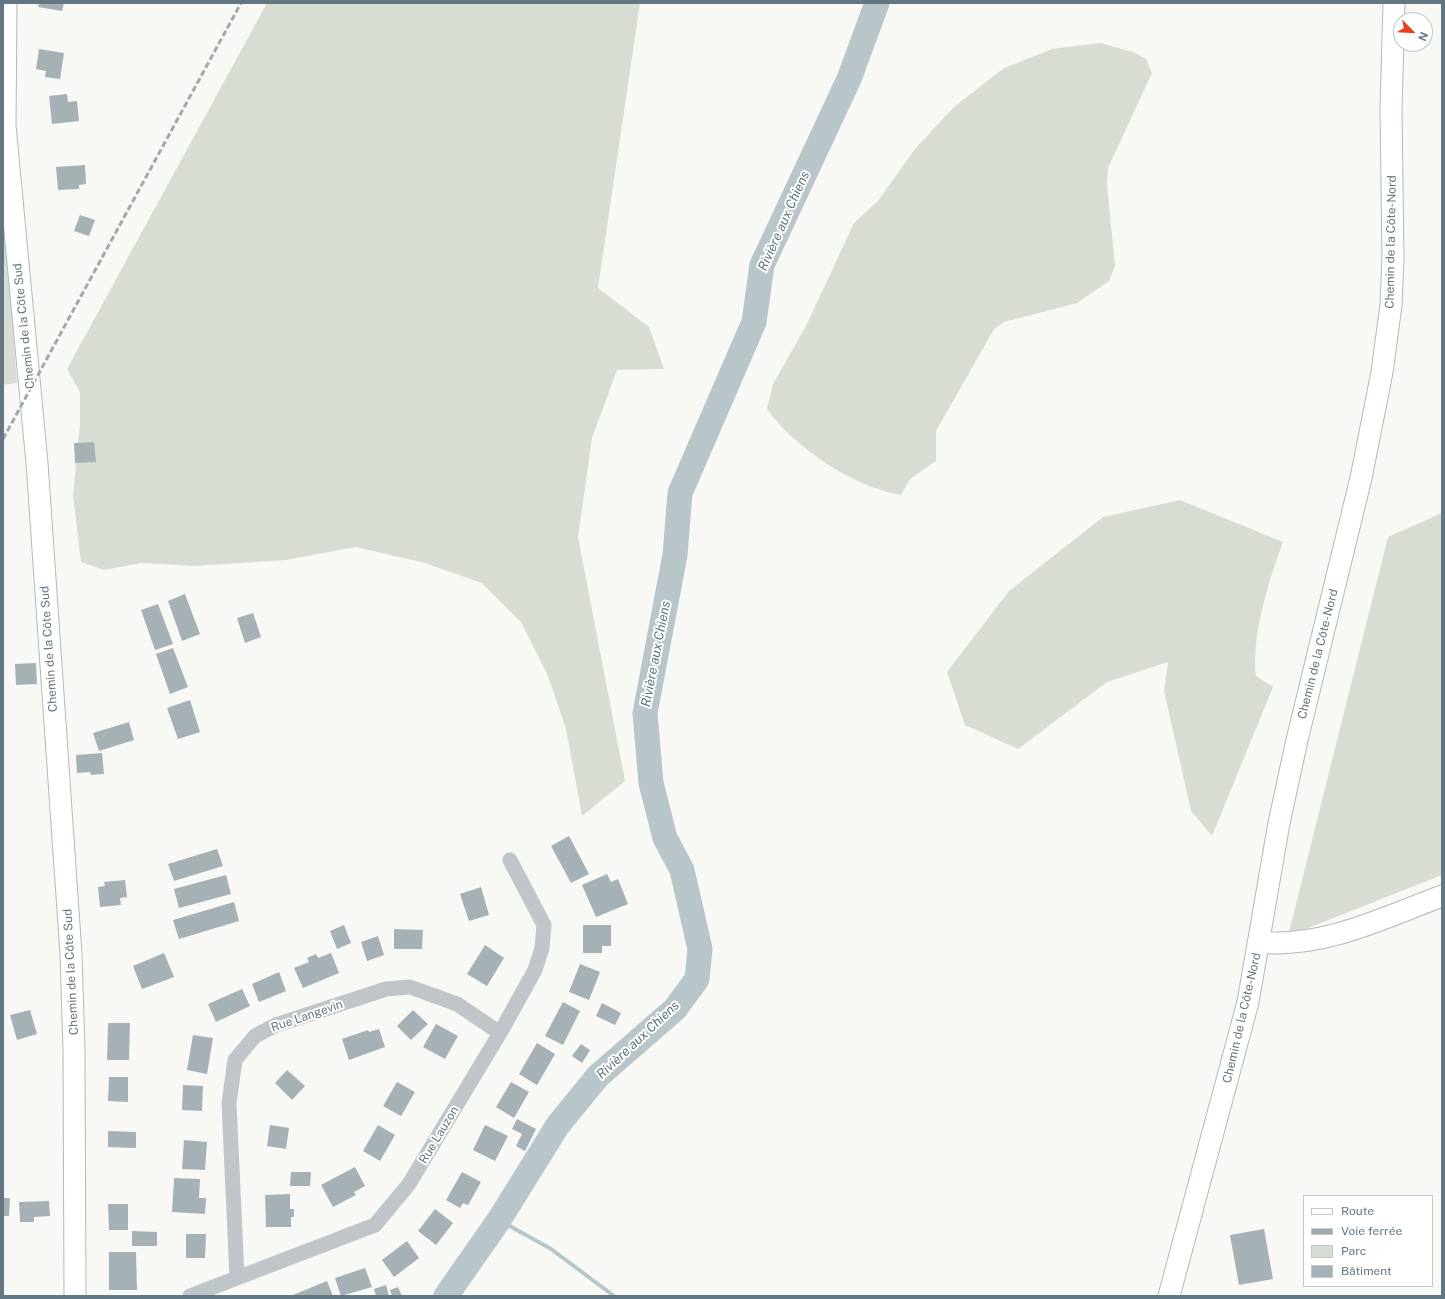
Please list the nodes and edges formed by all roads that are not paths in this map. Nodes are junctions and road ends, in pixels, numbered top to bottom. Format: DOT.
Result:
graph roads {
  1 [pos="6,3"];
  2 [pos="1394,3"];
  3 [pos="510,860"];
  4 [pos="1442,896"];
  5 [pos="1259,942"];
  6 [pos="500,1033"];
  7 [pos="237,1278"];
  8 [pos="75,1296"];
  9 [pos="190,1296"];
  10 [pos="1169,1296"];
  1 -- 8 [label="street, Chemin de la Côte Sud"];
  2 -- 5 [label="street, Chemin de la Côte-Nord"];
  3 -- 6 [label="street, Rue Lauzon"];
  4 -- 5 [label="street"];
  5 -- 10 [label="street, Chemin de la Côte-Nord"];
  6 -- 7 [label="street, Rue Lauzon"];
  6 -- 7 [label="street, Rue Langevin"];
  7 -- 9 [label="street, Rue Lauzon"];
}
